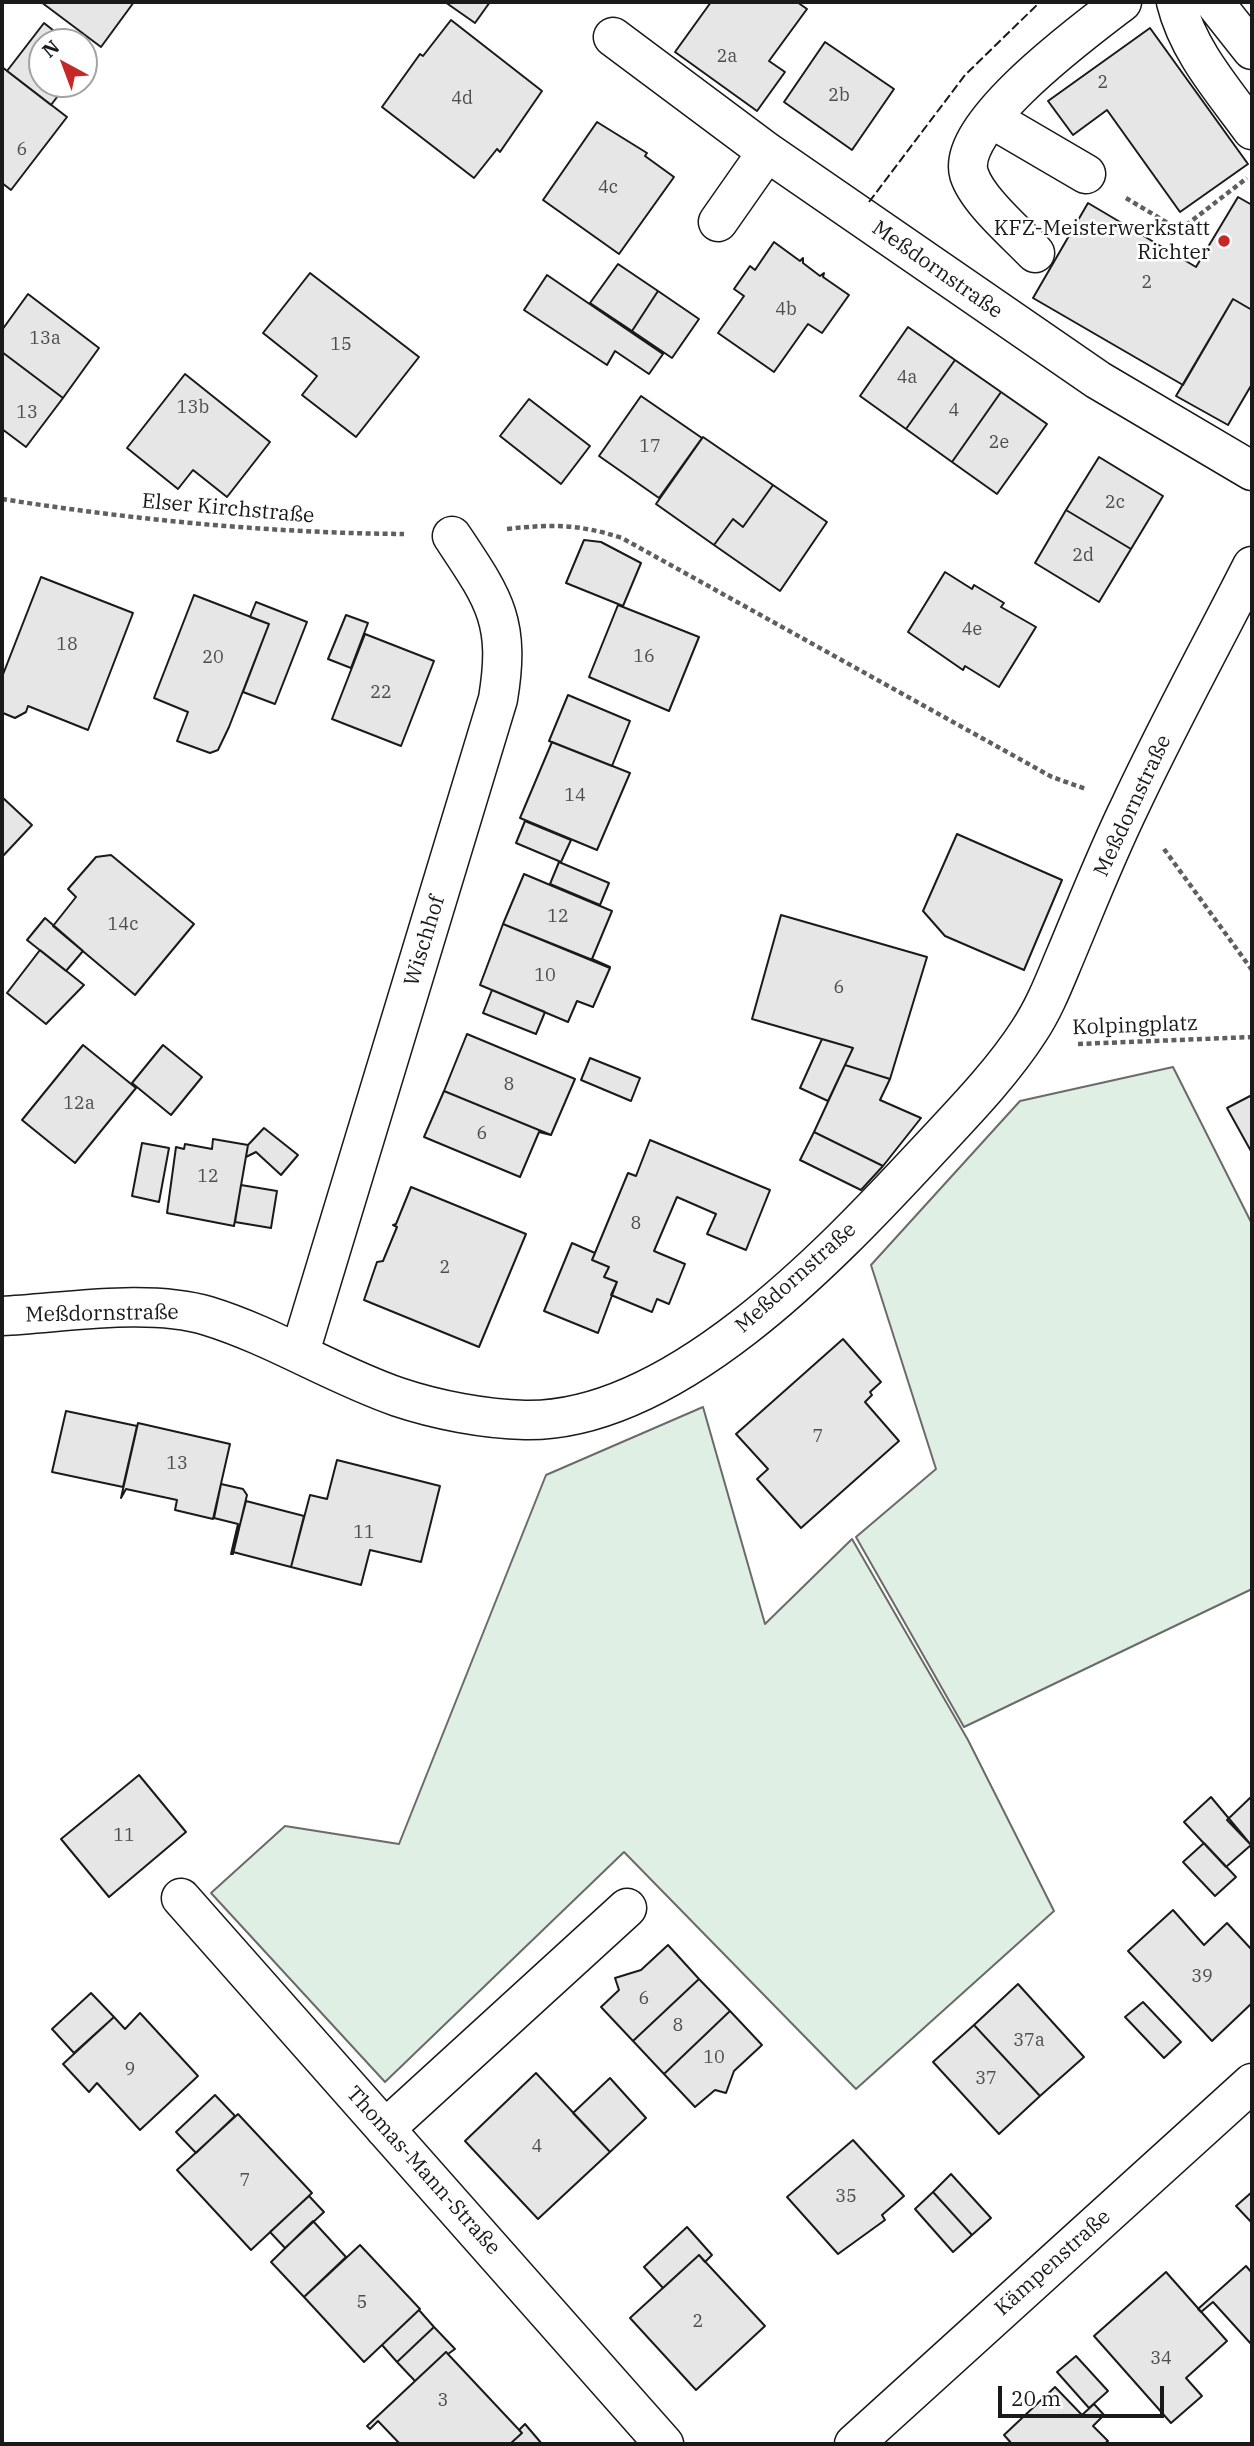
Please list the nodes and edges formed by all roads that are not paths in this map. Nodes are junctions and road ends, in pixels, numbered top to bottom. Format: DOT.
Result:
graph roads {
  1 [pos="1122,2"];
  2 [pos="1176,2"];
  3 [pos="1214,2"];
  4 [pos="614,37"];
  5 [pos="1252,50"];
  6 [pos="992,119"];
  7 [pos="1252,130"];
  8 [pos="767,152"];
  9 [pos="1086,174"];
  10 [pos="718,222"];
  11 [pos="1035,253"];
  12 [pos="1252,471"];
  13 [pos="452,536"];
  14 [pos="1252,566"];
  15 [pos="2,1316"];
  16 [pos="300,1352"];
  17 [pos="181,1898"];
  18 [pos="627,1908"];
  19 [pos="1252,2083"];
  20 [pos="385,2129"];
  21 [pos="664,2444"];
  22 [pos="854,2444"];
  1 -- 6 [label="street"];
  2 -- 7 [label="street"];
  3 -- 5 [label="street"];
  4 -- 8 [label="street, Meßdornstraße"];
  6 -- 9 [label="street"];
  6 -- 11 [label="street"];
  8 -- 10 [label="street"];
  8 -- 12 [label="street, Meßdornstraße"];
  13 -- 16 [label="street, Wischhof"];
  14 -- 16 [label="street, Meßdornstraße"];
  15 -- 16 [label="street, Meßdornstraße"];
  17 -- 20 [label="street, Thomas-Mann-Straße"];
  18 -- 20 [label="street"];
  19 -- 22 [label="street, Kämpenstraße"];
  20 -- 21 [label="street, Thomas-Mann-Straße"];
}
